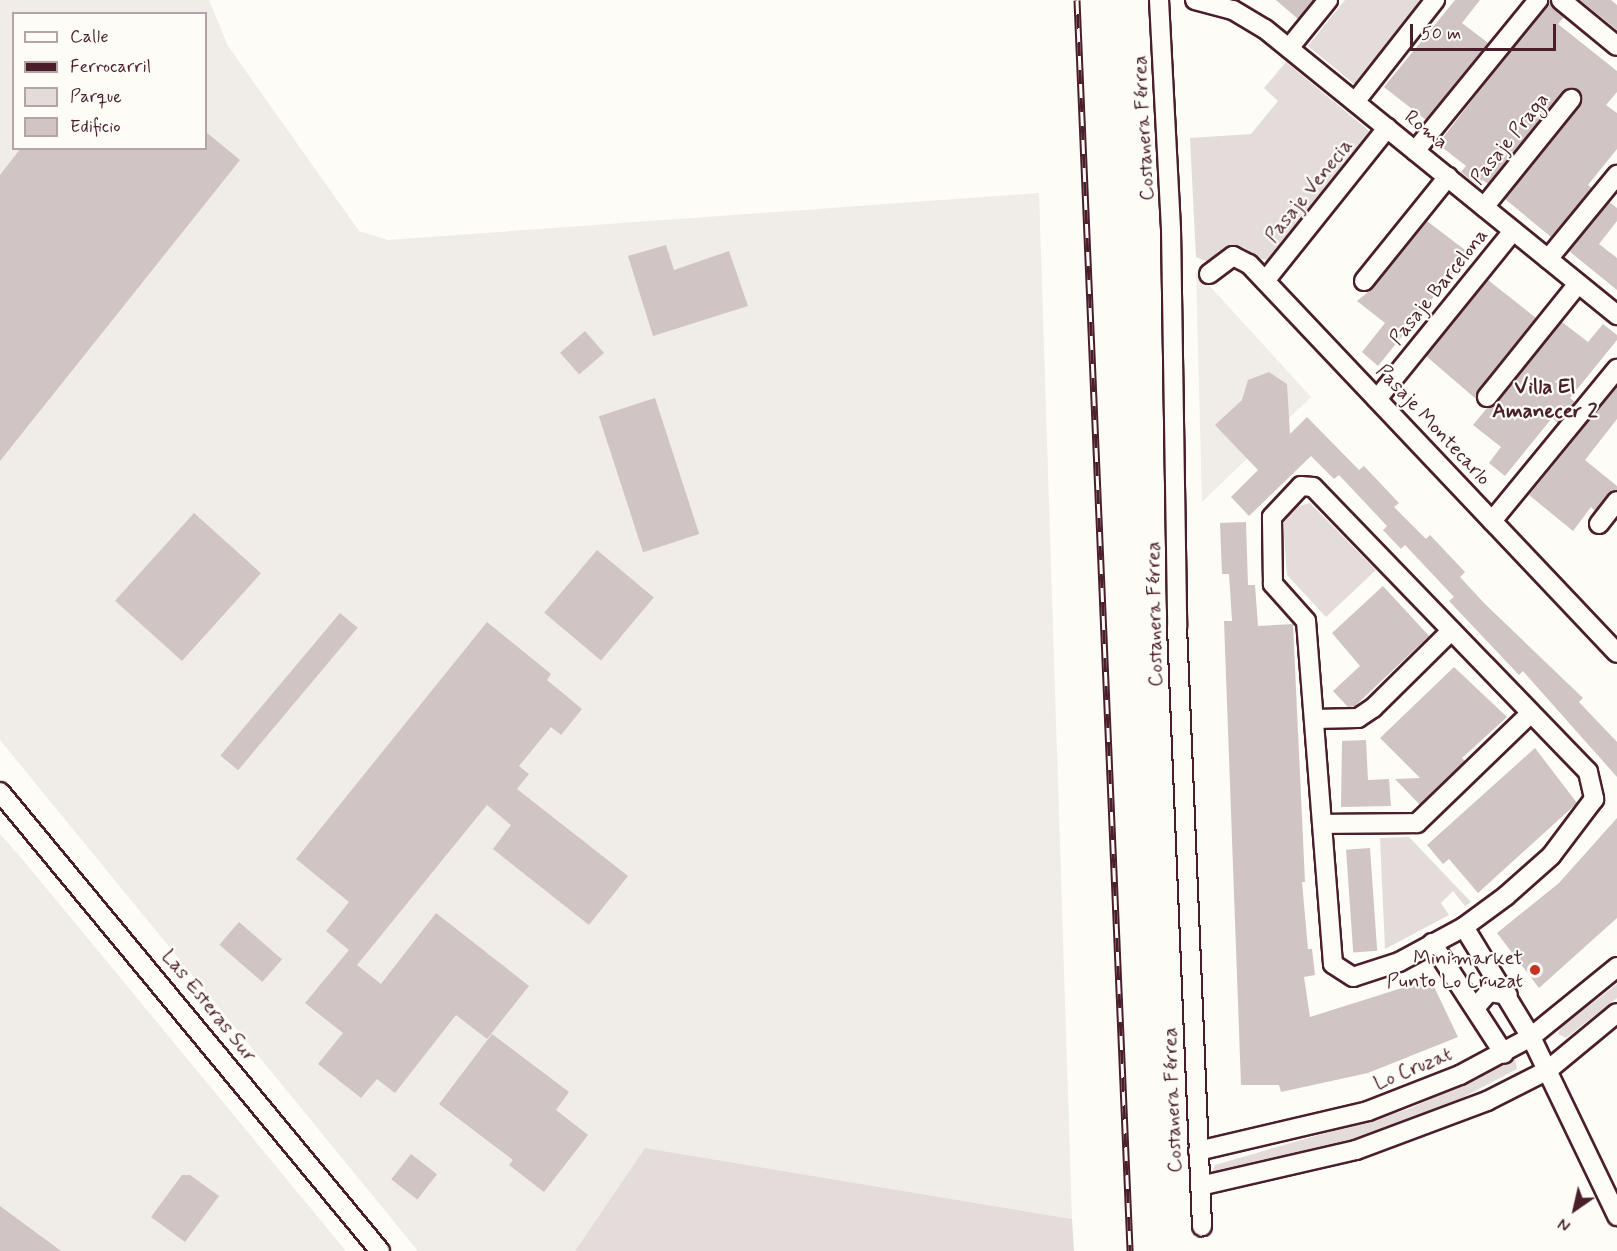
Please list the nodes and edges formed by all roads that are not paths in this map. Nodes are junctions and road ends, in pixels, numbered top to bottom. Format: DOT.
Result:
graph roads {
  1 [pos="1160,0"];
  2 [pos="1195,0"];
  3 [pos="1328,0"];
  4 [pos="1435,0"];
  5 [pos="1538,0"];
  6 [pos="1561,0"];
  7 [pos="1221,3"];
  8 [pos="1617,46"];
  9 [pos="1289,48"];
  10 [pos="1571,99"];
  11 [pos="1355,102"];
  12 [pos="1387,128"];
  13 [pos="1415,151"];
  14 [pos="1617,175"];
  15 [pos="1448,177"];
  16 [pos="1484,207"];
  17 [pos="1513,231"];
  18 [pos="1548,259"];
  19 [pos="1209,274"];
  20 [pos="1265,281"];
  21 [pos="1364,281"];
  22 [pos="1578,284"];
  23 [pos="1616,312"];
  24 [pos="1617,369"];
  25 [pos="1487,397"];
  26 [pos="1377,399"];
  27 [pos="1617,501"];
  28 [pos="1492,521"];
  29 [pos="1599,524"];
  30 [pos="1451,631"];
  31 [pos="1617,653"];
  32 [pos="1531,713"];
  33 [pos="1314,719"];
  34 [pos="0,792"];
  35 [pos="1322,824"];
  36 [pos="1464,927"];
  37 [pos="1432,943"];
  38 [pos="1617,968"];
  39 [pos="1508,994"];
  40 [pos="1475,1008"];
  41 [pos="1617,1013"];
  42 [pos="1531,1037"];
  43 [pos="1504,1054"];
  44 [pos="1548,1070"];
  45 [pos="1198,1151"];
  46 [pos="1200,1186"];
  47 [pos="1617,1216"];
  48 [pos="1202,1226"];
  49 [pos="380,1251"];
  1 -- 45 [label="street, Costanera Férrea"];
  2 -- 7 [label="street, Roma"];
  3 -- 9 [label="street"];
  4 -- 11 [label="street"];
  5 -- 13 [label="street"];
  6 -- 8 [label="street"];
  7 -- 9 [label="street, Roma"];
  9 -- 11 [label="street, Roma"];
  10 -- 16 [label="street, Pasaje Praga"];
  11 -- 12 [label="street, Roma"];
  12 -- 13 [label="street, Roma"];
  12 -- 20 [label="street, Pasaje Venecia"];
  13 -- 15 [label="street, Roma"];
  14 -- 18 [label="street"];
  15 -- 16 [label="street, Roma"];
  15 -- 21 [label="street"];
  16 -- 17 [label="street, Roma"];
  17 -- 18 [label="street, Roma"];
  17 -- 26 [label="street, Pasaje Barcelona"];
  18 -- 22 [label="street, Roma"];
  19 -- 20 [label="street, Pasaje Montecarlo"];
  20 -- 26 [label="street, Pasaje Montecarlo"];
  22 -- 23 [label="street, Roma"];
  22 -- 25 [label="street"];
  24 -- 28 [label="street"];
  26 -- 28 [label="street, Pasaje Montecarlo"];
  27 -- 29 [label="street"];
  28 -- 31 [label="street, Pasaje Montecarlo"];
  30 -- 32 [label="street"];
  30 -- 33 [label="street"];
  30 -- 33 [label="street"];
  32 -- 35 [label="street"];
  32 -- 36 [label="street"];
  33 -- 35 [label="street"];
  34 -- 49 [label="street, Las Esteras Sur"];
  35 -- 37 [label="street"];
  36 -- 37 [label="street"];
  36 -- 39 [label="street"];
  37 -- 40 [label="street"];
  38 -- 42 [label="street, Lo Cruzat"];
  39 -- 40 [label="street"];
  39 -- 42 [label="street"];
  40 -- 43 [label="street"];
  41 -- 44 [label="street"];
  42 -- 43 [label="street, Lo Cruzat"];
  42 -- 44 [label="street"];
  43 -- 45 [label="street, Lo Cruzat"];
  44 -- 46 [label="street"];
  44 -- 47 [label="street"];
  45 -- 46 [label="street, Costanera Férrea"];
  46 -- 48 [label="street, Costanera Férrea"];
}
